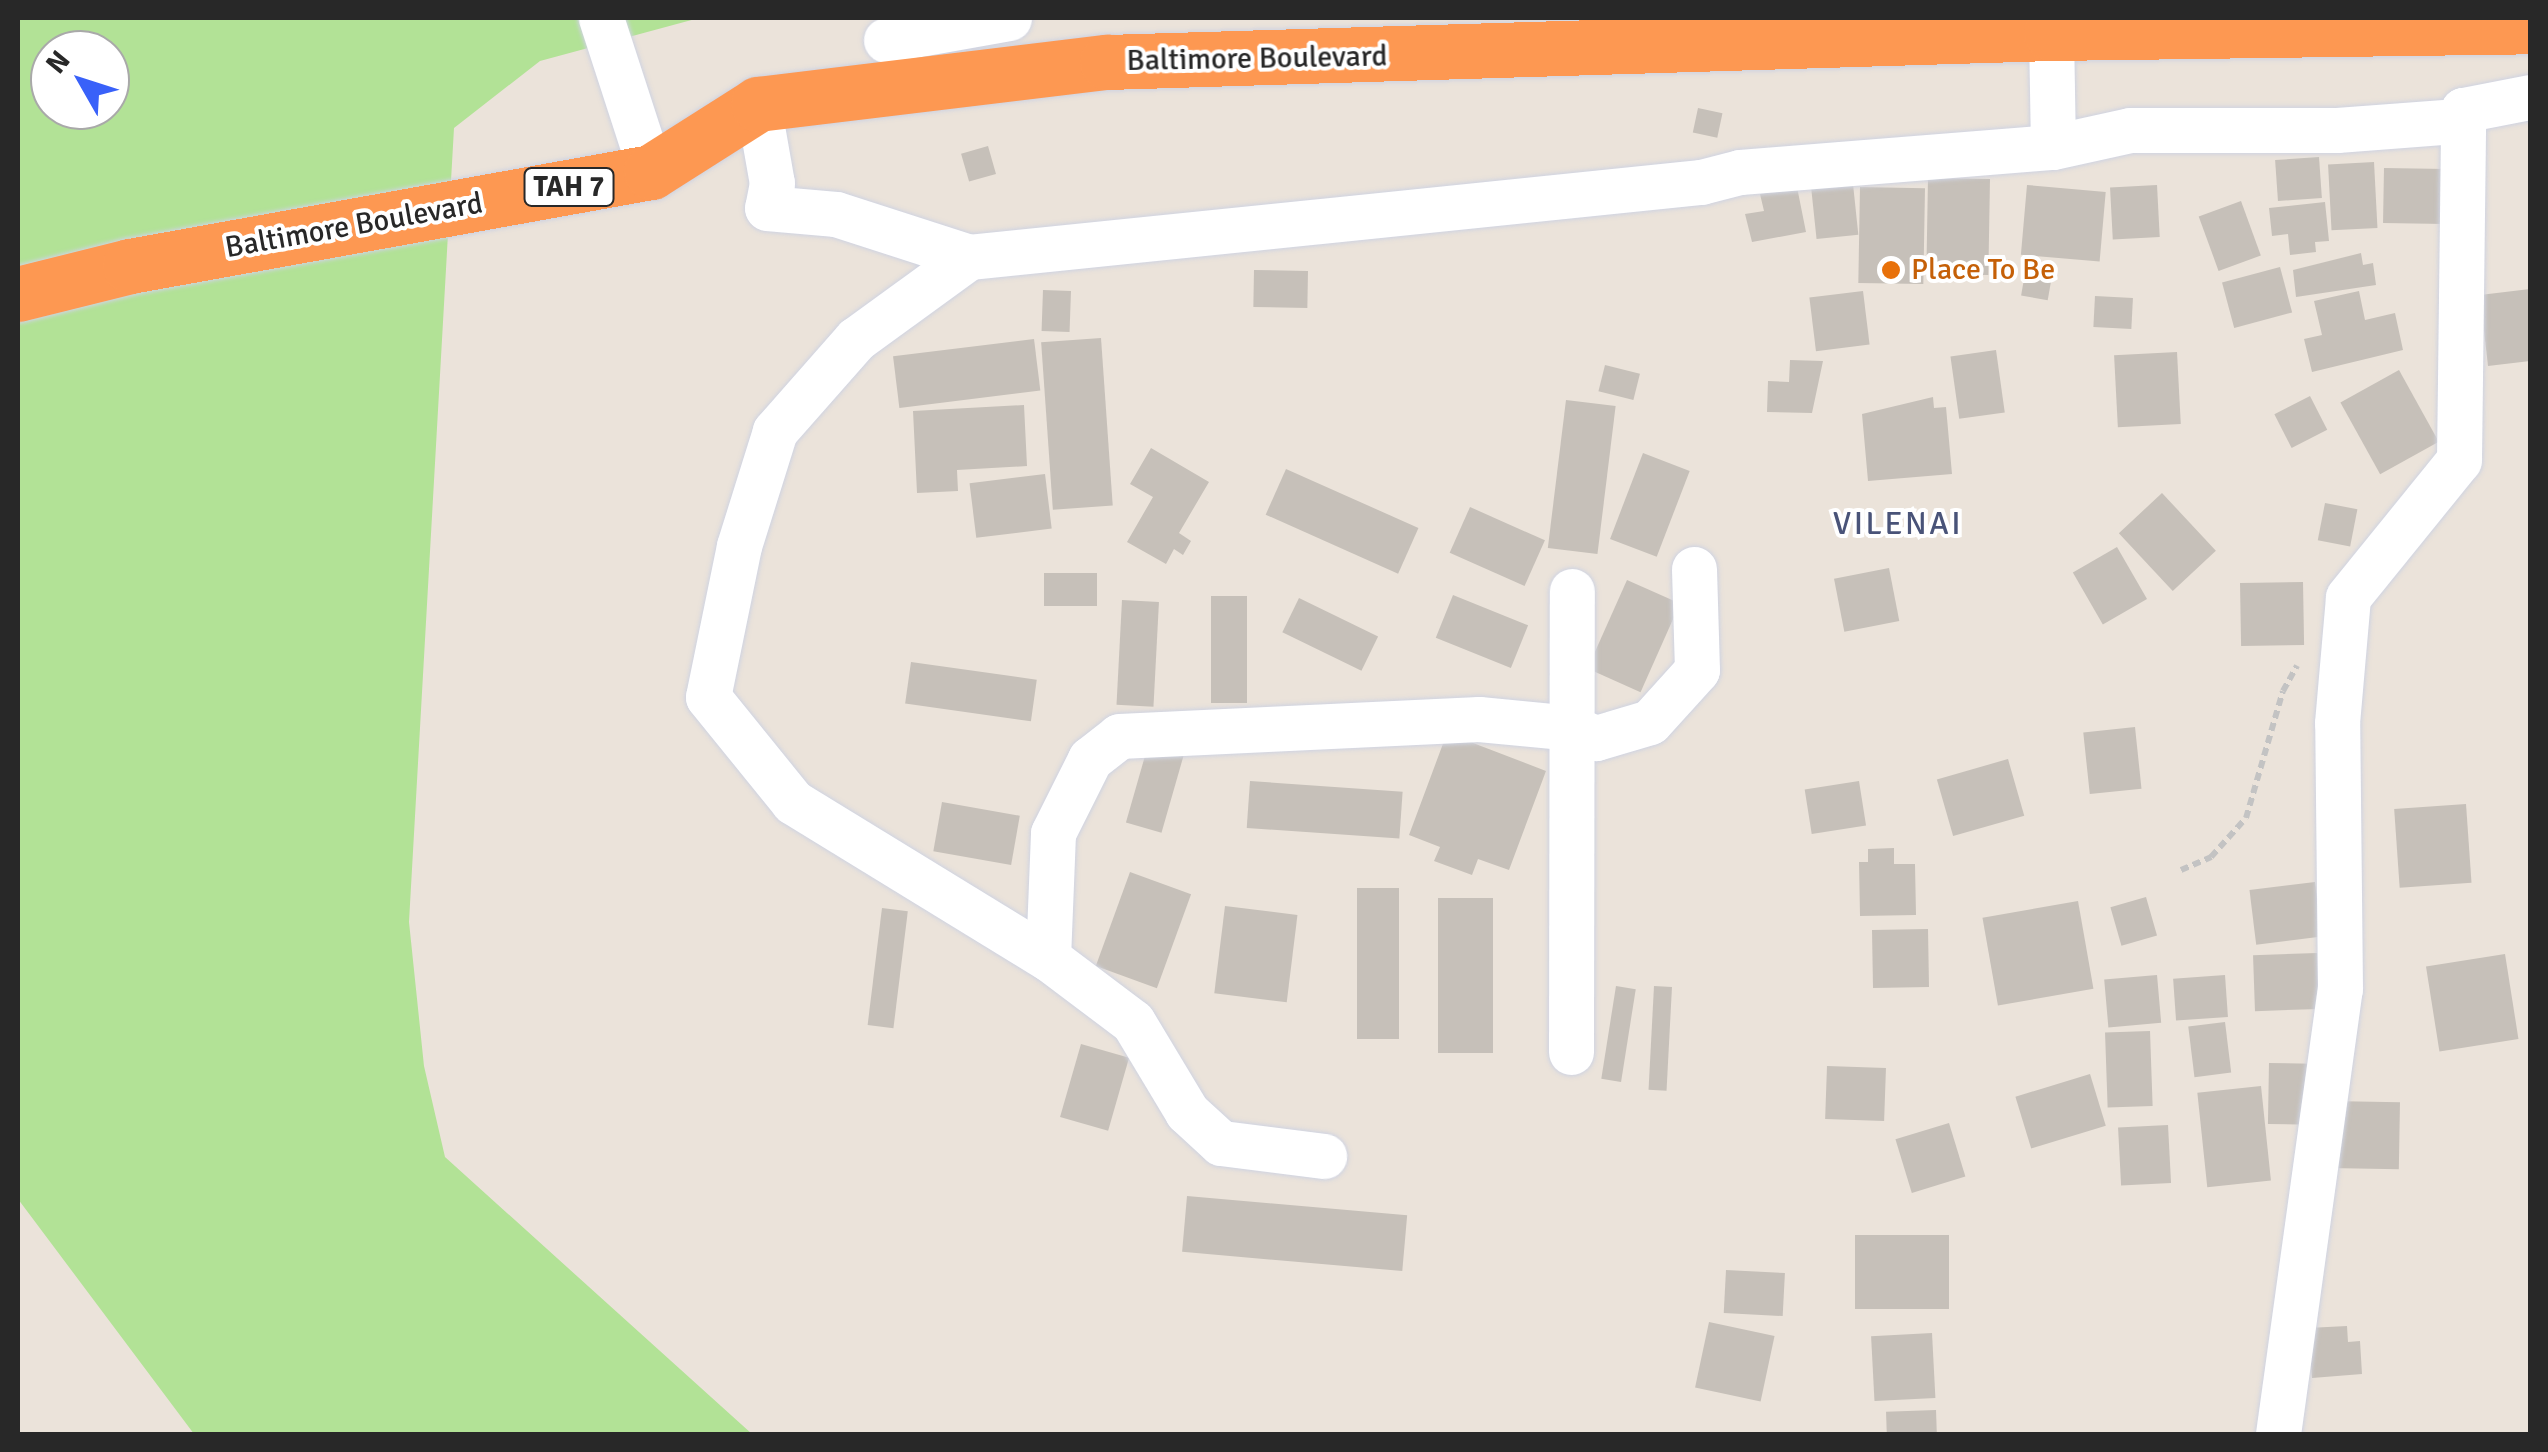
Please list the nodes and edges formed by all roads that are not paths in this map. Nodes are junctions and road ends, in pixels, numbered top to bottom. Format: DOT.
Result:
graph roads {
  1 [pos="601,18"];
  2 [pos="1008,18"];
  3 [pos="2530,26"];
  4 [pos="2051,33"];
  5 [pos="886,40"];
  6 [pos="2530,96"];
  7 [pos="758,104"];
  8 [pos="2463,110"];
  9 [pos="2052,148"];
  10 [pos="651,172"];
  11 [pos="969,257"];
  12 [pos="18,294"];
  13 [pos="1694,569"];
  14 [pos="1572,590"];
  15 [pos="1572,728"];
  16 [pos="1048,958"];
  17 [pos="1571,1052"];
  18 [pos="1324,1156"];
  19 [pos="2278,1434"];
  1 -- 10 [label="street"];
  2 -- 5 [label="street"];
  3 -- 4 [label="highway, Baltimore Boulevard / TAH 7"];
  4 -- 7 [label="highway, Baltimore Boulevard / TAH 7"];
  4 -- 9 [label="street"];
  6 -- 8 [label="street"];
  7 -- 10 [label="highway, Baltimore Boulevard / TAH 7"];
  7 -- 11 [label="street"];
  8 -- 9 [label="street"];
  8 -- 19 [label="street"];
  9 -- 11 [label="street"];
  10 -- 12 [label="highway, Baltimore Boulevard / TAH 7"];
  11 -- 16 [label="street"];
  13 -- 15 [label="street"];
  14 -- 15 [label="street"];
  15 -- 16 [label="street"];
  15 -- 17 [label="street"];
  16 -- 18 [label="street"];
}
